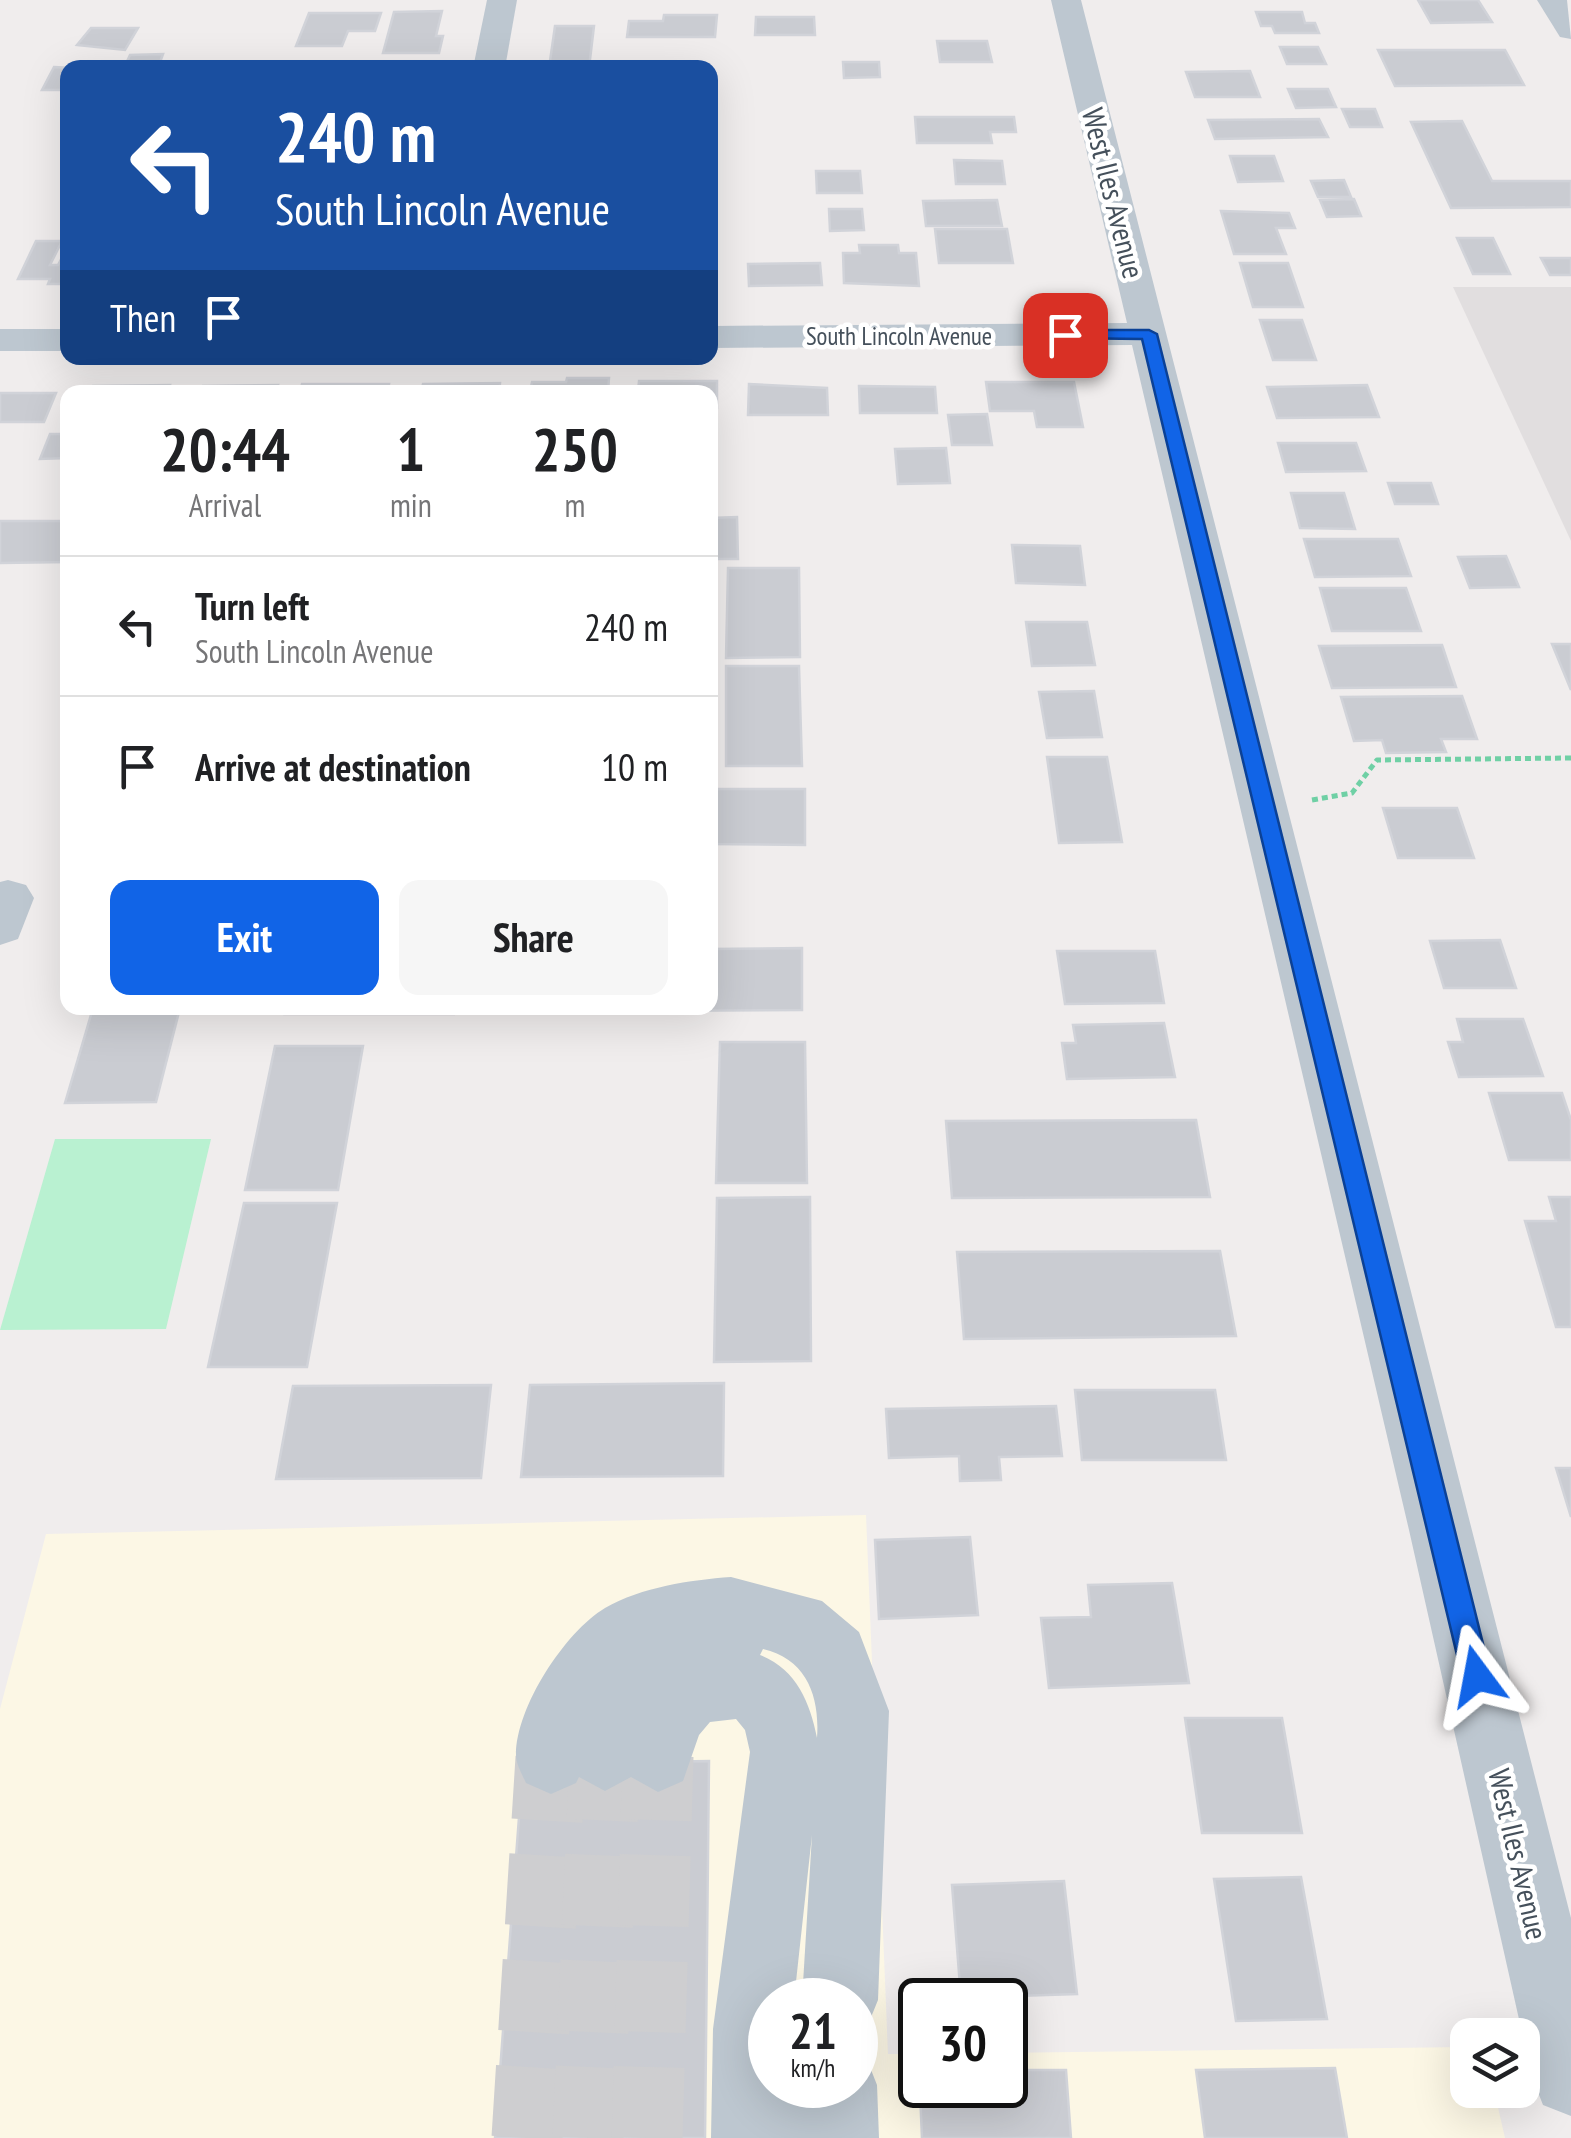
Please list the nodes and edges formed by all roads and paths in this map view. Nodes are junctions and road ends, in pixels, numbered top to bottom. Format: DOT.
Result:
graph roads {
  1 [pos="502,0"];
  2 [pos="1066,0"];
  3 [pos="1552,0"];
  4 [pos="1571,30"];
  5 [pos="491,60"];
  6 [pos="1149,334"];
  7 [pos="718,337"];
  8 [pos="0,340"];
  9 [pos="60,340"];
  10 [pos="1571,758"];
  11 [pos="1306,800"];
  12 [pos="605,1756"];
  13 [pos="804,1978"];
  14 [pos="841,1978"];
  15 [pos="1571,2077"];
  16 [pos="800,2108"];
  17 [pos="838,2108"];
  18 [pos="752,2138"];
  19 [pos="800,2138"];
  20 [pos="839,2138"];
  1 -- 5 [label="street"];
  2 -- 6 [label="street, West Iles Avenue"];
  3 -- 4 [label="street"];
  6 -- 7 [label="street, South Lincoln Avenue"];
  6 -- 15 [label="street, West Iles Avenue"];
  8 -- 9 [label="street"];
  10 -- 11 [label="path"];
  12 -- 13 [label="street"];
  12 -- 14 [label="street"];
  12 -- 18 [label="street"];
  16 -- 19 [label="street"];
  17 -- 20 [label="street"];
}
